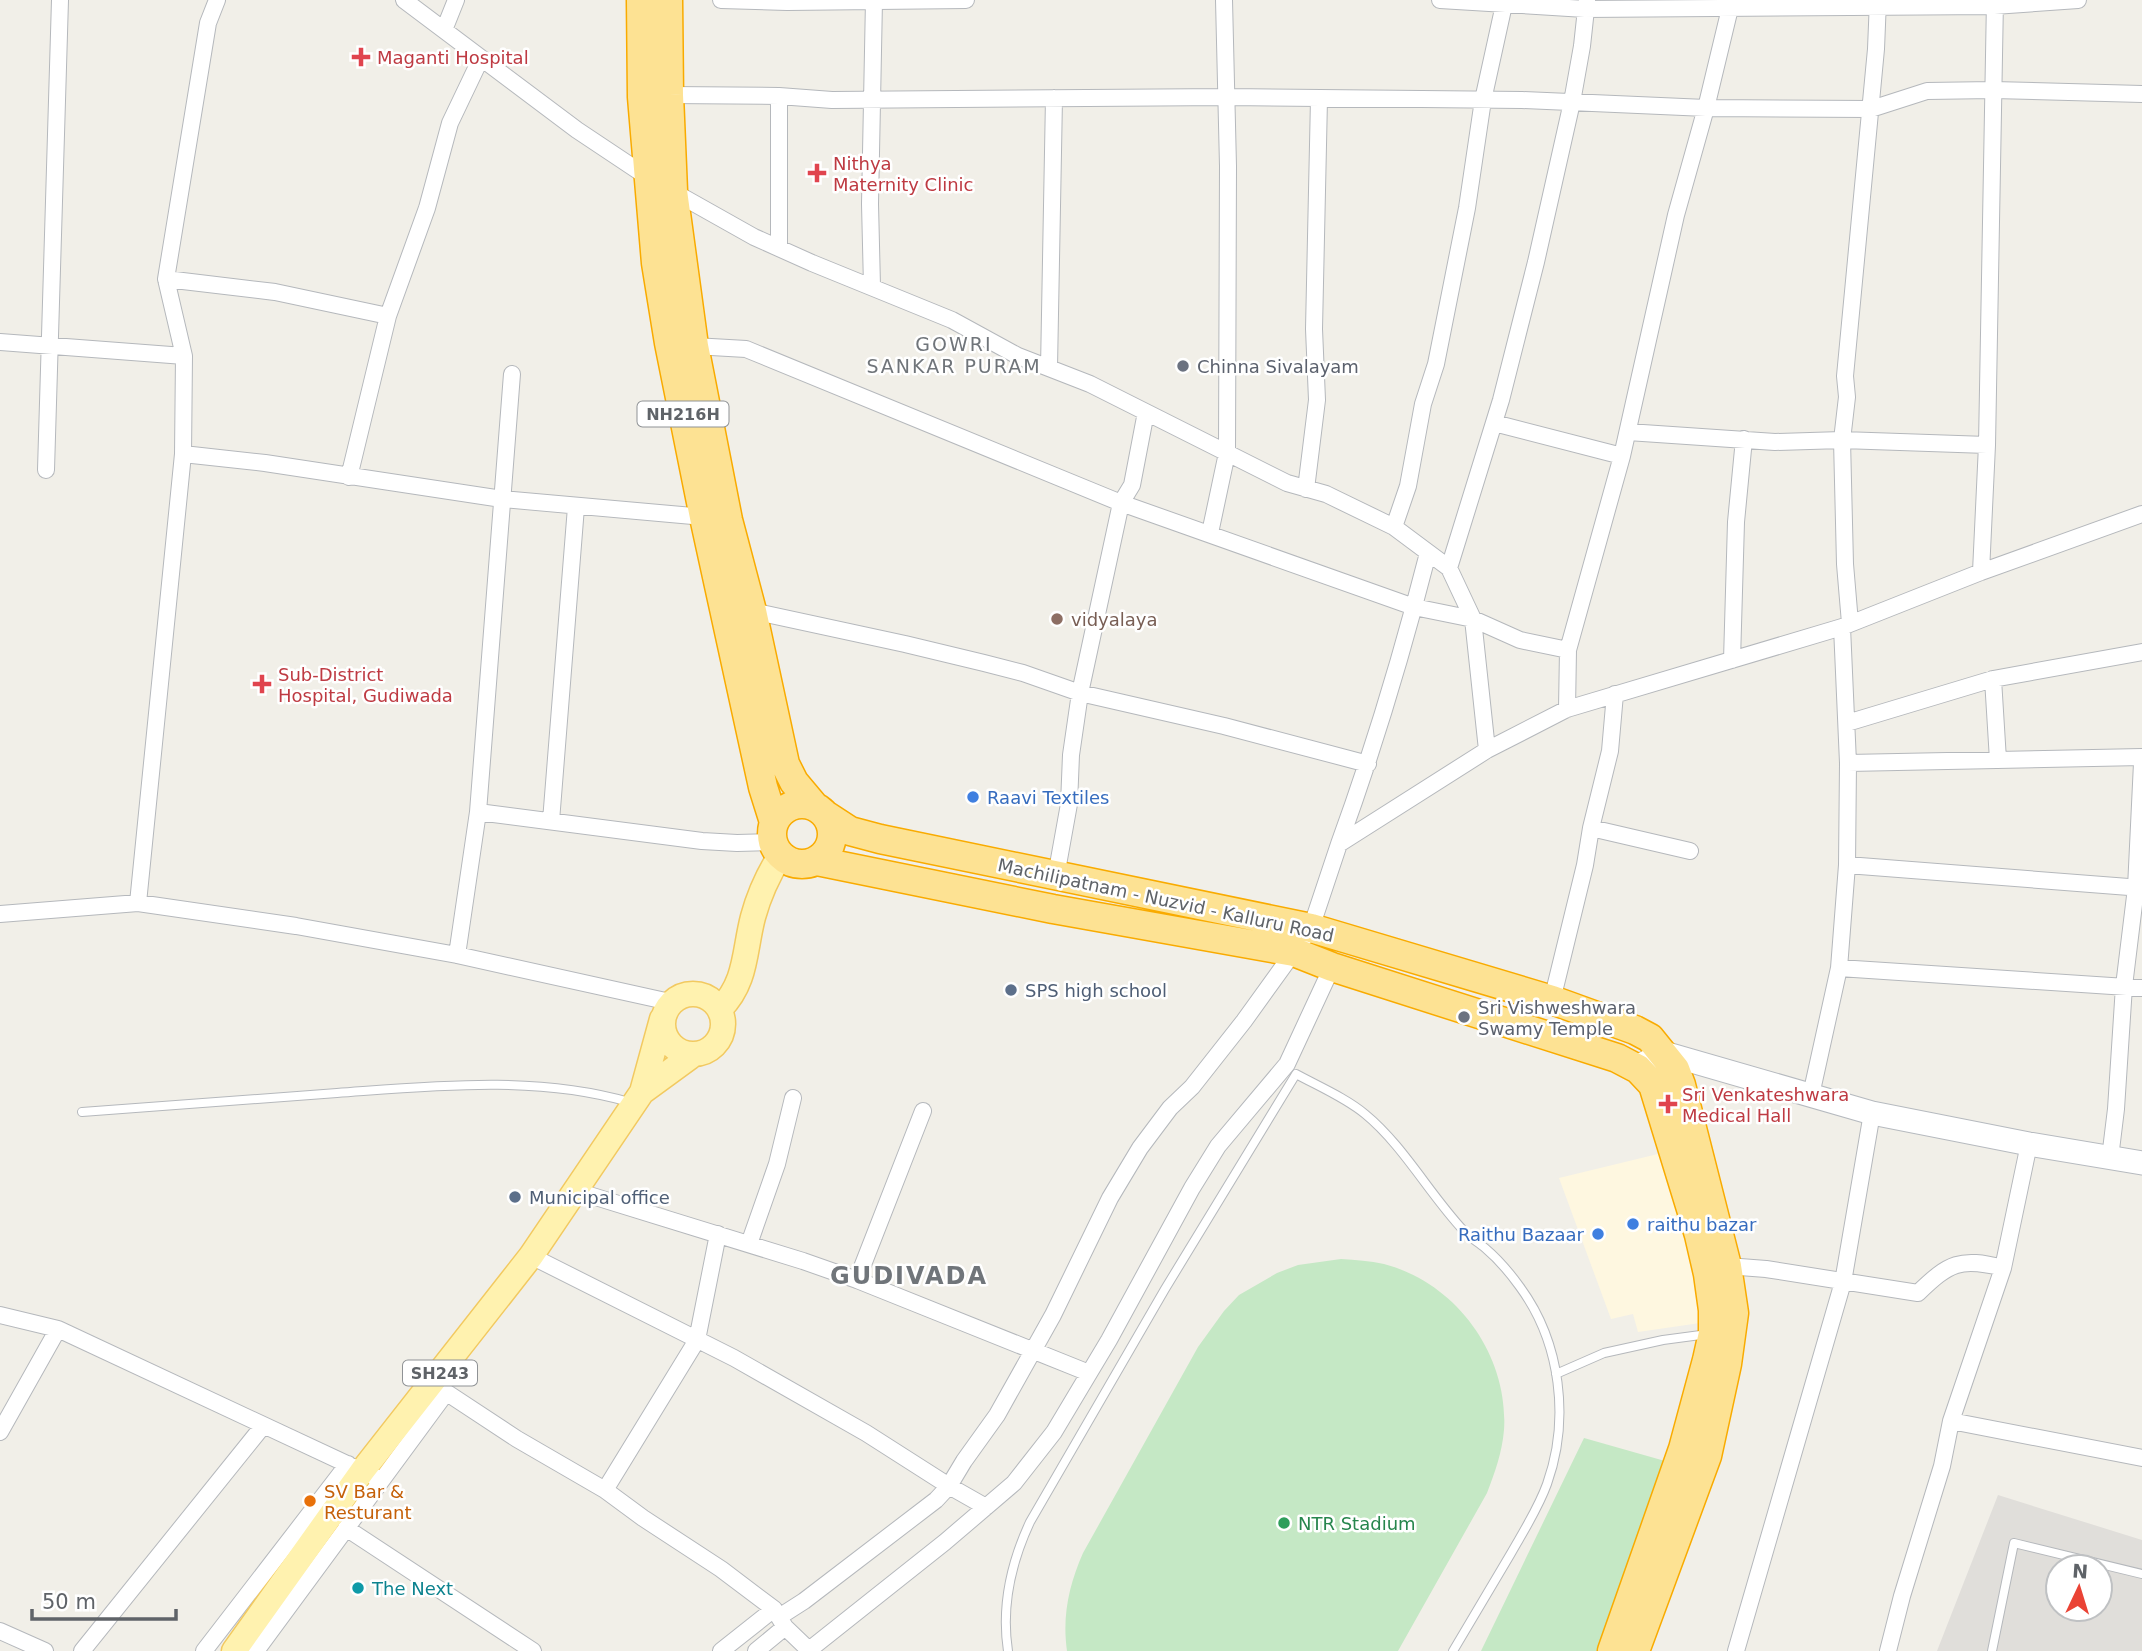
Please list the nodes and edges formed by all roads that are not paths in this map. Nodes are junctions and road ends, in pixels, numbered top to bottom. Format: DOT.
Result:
graph roads {
  1 [pos="60,0"];
  2 [pos="217,0"];
  3 [pos="404,0"];
  4 [pos="456,0"];
  5 [pos="648,0"];
  6 [pos="721,0"];
  7 [pos="874,0"];
  8 [pos="966,0"];
  9 [pos="1224,0"];
  10 [pos="1440,0"];
  11 [pos="2078,0"];
  12 [pos="1504,2"];
  13 [pos="1995,3"];
  14 [pos="1731,4"];
  15 [pos="1878,4"];
  16 [pos="1586,5"];
  17 [pos="444,30"];
  18 [pos="481,58"];
  19 [pos="1993,90"];
  20 [pos="2142,94"];
  21 [pos="669,95"];
  22 [pos="779,96"];
  23 [pos="1228,97"];
  24 [pos="872,99"];
  25 [pos="1054,99"];
  26 [pos="1320,99"];
  27 [pos="1483,100"];
  28 [pos="1572,102"];
  29 [pos="1706,108"];
  30 [pos="1871,109"];
  31 [pos="661,184"];
  32 [pos="779,248"];
  33 [pos="166,279"];
  34 [pos="872,286"];
  35 [pos="387,316"];
  36 [pos="0,342"];
  37 [pos="51,346"];
  38 [pos="694,346"];
  39 [pos="184,356"];
  40 [pos="1049,368"];
  41 [pos="512,374"];
  42 [pos="1146,412"];
  43 [pos="1494,423"];
  44 [pos="1628,432"];
  45 [pos="1744,439"];
  46 [pos="1842,440"];
  47 [pos="1987,445"];
  48 [pos="1227,453"];
  49 [pos="183,454"];
  50 [pos="1622,456"];
  51 [pos="46,470"];
  52 [pos="349,477"];
  53 [pos="1306,489"];
  54 [pos="502,499"];
  55 [pos="1121,503"];
  56 [pos="576,507"];
  57 [pos="2142,514"];
  58 [pos="704,517"];
  59 [pos="1394,527"];
  60 [pos="1210,534"];
  61 [pos="1428,553"];
  62 [pos="1449,568"];
  63 [pos="1981,572"];
  64 [pos="1415,607"];
  65 [pos="752,611"];
  66 [pos="1473,619"];
  67 [pos="1846,625"];
  68 [pos="1568,650"];
  69 [pos="2142,652"];
  70 [pos="1732,660"];
  71 [pos="1993,679"];
  72 [pos="1080,692"];
  73 [pos="1615,694"];
  74 [pos="1567,709"];
  75 [pos="1847,723"];
  76 [pos="1487,750"];
  77 [pos="2142,757"];
  78 [pos="1998,760"];
  79 [pos="1848,763"];
  80 [pos="2142,763"];
  81 [pos="1368,764"];
  82 [pos="478,812"];
  83 [pos="821,812"];
  84 [pos="551,821"];
  85 [pos="1591,828"];
  86 [pos="775,840"];
  87 [pos="1339,844"];
  88 [pos="1690,851"];
  89 [pos="817,861"];
  90 [pos="1847,865"];
  91 [pos="1056,876"];
  92 [pos="2139,888"];
  93 [pos="138,903"];
  94 [pos="0,914"];
  95 [pos="1311,928"];
  96 [pos="1294,952"];
  97 [pos="457,955"];
  98 [pos="1332,967"];
  99 [pos="1839,968"];
  100 [pos="2124,986"];
  101 [pos="2142,988"];
  102 [pos="1552,1000"];
  103 [pos="720,1009"];
  104 [pos="666,1011"];
  105 [pos="1664,1053"];
  106 [pos="694,1054"];
  107 [pos="1635,1068"];
  108 [pos="1811,1095"];
  109 [pos="638,1098"];
  110 [pos="793,1098"];
  111 [pos="923,1111"];
  112 [pos="82,1112"];
  113 [pos="1872,1113"];
  114 [pos="2029,1144"];
  115 [pos="2110,1158"];
  116 [pos="2142,1163"];
  117 [pos="573,1190"];
  118 [pos="718,1234"];
  119 [pos="749,1244"];
  120 [pos="531,1256"];
  121 [pos="1727,1266"];
  122 [pos="2003,1268"];
  123 [pos="857,1280"];
  124 [pos="1843,1282"];
  125 [pos="0,1315"];
  126 [pos="58,1329"];
  127 [pos="1713,1333"];
  128 [pos="697,1340"];
  129 [pos="1033,1350"];
  130 [pos="1089,1373"];
  131 [pos="1556,1374"];
  132 [pos="439,1388"];
  133 [pos="1951,1420"];
  134 [pos="263,1426"];
  135 [pos="0,1432"];
  136 [pos="2142,1458"];
  137 [pos="364,1471"];
  138 [pos="949,1486"];
  139 [pos="605,1490"];
  140 [pos="986,1507"];
  141 [pos="346,1528"];
  142 [pos="2142,1574"];
  143 [pos="780,1618"];
  144 [pos="0,1631"];
  145 [pos="45,1651"];
  146 [pos="82,1651"];
  147 [pos="204,1651"];
  148 [pos="234,1651"];
  149 [pos="256,1651"];
  150 [pos="533,1651"];
  151 [pos="721,1651"];
  152 [pos="756,1651"];
  153 [pos="809,1651"];
  154 [pos="1007,1651"];
  155 [pos="1454,1651"];
  156 [pos="1612,1651"];
  157 [pos="1635,1651"];
  158 [pos="1736,1651"];
  159 [pos="1888,1651"];
  160 [pos="1992,1651"];
  1 -- 37 [label="street"];
  2 -- 33 [label="street"];
  3 -- 17 [label="street"];
  4 -- 17 [label="street"];
  5 -- 21 [label="highway, Machilipatnam - Nuzvid - Kalluru Road / NH216H"];
  5 -- 31 [label="highway, Machilipatnam - Nuzvid - Kalluru Road / NH216H"];
  6 -- 7 [label="street"];
  7 -- 8 [label="street"];
  7 -- 24 [label="street"];
  9 -- 23 [label="street"];
  10 -- 12 [label="street"];
  11 -- 13 [label="street"];
  12 -- 16 [label="street"];
  12 -- 27 [label="street"];
  13 -- 15 [label="street"];
  13 -- 19 [label="street"];
  14 -- 15 [label="street"];
  14 -- 16 [label="street"];
  14 -- 29 [label="street"];
  15 -- 30 [label="street"];
  16 -- 28 [label="street"];
  17 -- 18 [label="street"];
  18 -- 31 [label="street"];
  18 -- 35 [label="street"];
  19 -- 20 [label="street"];
  19 -- 30 [label="street"];
  19 -- 47 [label="street"];
  21 -- 22 [label="street"];
  21 -- 31 [label="highway, Machilipatnam - Nuzvid - Kalluru Road / NH216H"];
  22 -- 24 [label="street"];
  22 -- 32 [label="street"];
  23 -- 25 [label="street"];
  23 -- 26 [label="street"];
  23 -- 48 [label="street"];
  24 -- 25 [label="street"];
  24 -- 34 [label="street"];
  25 -- 40 [label="street"];
  26 -- 27 [label="street"];
  26 -- 53 [label="street"];
  27 -- 28 [label="street"];
  27 -- 59 [label="street"];
  28 -- 29 [label="street"];
  28 -- 43 [label="street"];
  29 -- 30 [label="street"];
  29 -- 44 [label="street"];
  30 -- 46 [label="street"];
  31 -- 32 [label="street"];
  31 -- 38 [label="highway, Machilipatnam - Nuzvid - Kalluru Road / NH216H"];
  31 -- 58 [label="highway, Machilipatnam - Nuzvid - Kalluru Road / NH216H"];
  32 -- 34 [label="street"];
  33 -- 35 [label="street"];
  33 -- 39 [label="street"];
  34 -- 40 [label="street"];
  35 -- 52 [label="street"];
  36 -- 37 [label="street"];
  37 -- 39 [label="street"];
  37 -- 51 [label="street"];
  38 -- 55 [label="street"];
  38 -- 65 [label="highway, Machilipatnam - Nuzvid - Kalluru Road / NH216H"];
  39 -- 49 [label="street"];
  40 -- 42 [label="street"];
  41 -- 54 [label="street"];
  42 -- 48 [label="street"];
  42 -- 55 [label="street"];
  43 -- 50 [label="street"];
  43 -- 62 [label="street"];
  44 -- 45 [label="street"];
  44 -- 50 [label="street"];
  45 -- 46 [label="street"];
  45 -- 70 [label="street"];
  46 -- 47 [label="street"];
  46 -- 67 [label="street"];
  47 -- 63 [label="street"];
  48 -- 53 [label="street"];
  48 -- 60 [label="street"];
  49 -- 52 [label="street"];
  49 -- 93 [label="street"];
  50 -- 68 [label="street"];
  52 -- 54 [label="street"];
  53 -- 59 [label="street"];
  54 -- 56 [label="street"];
  54 -- 82 [label="street"];
  55 -- 60 [label="street"];
  55 -- 72 [label="street"];
  56 -- 58 [label="street"];
  56 -- 84 [label="street"];
  57 -- 63 [label="street"];
  58 -- 86 [label="highway, Machilipatnam - Nuzvid - Kalluru Road / NH216H"];
  59 -- 61 [label="street"];
  60 -- 64 [label="street"];
  61 -- 62 [label="street"];
  61 -- 64 [label="street"];
  62 -- 66 [label="street"];
  63 -- 67 [label="street"];
  64 -- 66 [label="street"];
  64 -- 81 [label="street"];
  65 -- 72 [label="street"];
  65 -- 83 [label="highway, Machilipatnam - Nuzvid - Kalluru Road / NH216H"];
  66 -- 68 [label="street"];
  66 -- 76 [label="street"];
  67 -- 70 [label="street"];
  67 -- 75 [label="street"];
  68 -- 74 [label="street"];
  69 -- 71 [label="street"];
  70 -- 73 [label="street"];
  71 -- 75 [label="street"];
  71 -- 78 [label="street"];
  72 -- 81 [label="street"];
  72 -- 91 [label="street"];
  73 -- 74 [label="street"];
  73 -- 85 [label="street"];
  74 -- 76 [label="street"];
  75 -- 79 [label="street"];
  76 -- 87 [label="street"];
  77 -- 78 [label="street"];
  78 -- 79 [label="street"];
  79 -- 90 [label="street"];
  80 -- 92 [label="street"];
  81 -- 87 [label="street"];
  82 -- 84 [label="street"];
  82 -- 97 [label="street"];
  83 -- 86 [label="highway"];
  83 -- 89 [label="highway"];
  83 -- 91 [label="highway, Machilipatnam - Nuzvid - Kalluru Road / NH216H"];
  84 -- 86 [label="street"];
  85 -- 88 [label="street"];
  85 -- 102 [label="street"];
  86 -- 89 [label="highway"];
  86 -- 103 [label="main road"];
  87 -- 95 [label="street"];
  89 -- 96 [label="highway, Machilipatnam - Nuzvid - Kalluru Road"];
  90 -- 92 [label="street"];
  90 -- 99 [label="street"];
  91 -- 95 [label="highway, Machilipatnam - Nuzvid - Kalluru Road / NH216H"];
  92 -- 100 [label="street"];
  93 -- 94 [label="street"];
  93 -- 97 [label="street"];
  95 -- 96 [label="street"];
  95 -- 102 [label="highway, Machilipatnam - Nuzvid - Kalluru Road / NH216H"];
  96 -- 98 [label="highway, Machilipatnam - Nuzvid - Kalluru Road"];
  96 -- 129 [label="street"];
  97 -- 104 [label="street"];
  98 -- 107 [label="highway, Machilipatnam - Nuzvid - Kalluru Road"];
  98 -- 130 [label="street"];
  99 -- 100 [label="street"];
  99 -- 108 [label="street"];
  100 -- 101 [label="street"];
  100 -- 115 [label="street"];
  102 -- 105 [label="highway, Machilipatnam - Nuzvid - Kalluru Road / NH216H"];
  103 -- 104 [label="main road"];
  103 -- 106 [label="main road, SH243"];
  104 -- 106 [label="main road"];
  104 -- 109 [label="main road, SH243"];
  105 -- 107 [label="street"];
  105 -- 108 [label="street"];
  105 -- 121 [label="highway, Machilipatnam - Nuzvid - Kalluru Road / NH216H"];
  106 -- 109 [label="main road, SH243"];
  107 -- 127 [label="highway, Machilipatnam - Nuzvid - Kalluru Road"];
  108 -- 113 [label="street"];
  109 -- 112 [label="lane"];
  109 -- 117 [label="main road, SH243"];
  110 -- 119 [label="street"];
  111 -- 123 [label="street"];
  113 -- 114 [label="street"];
  113 -- 124 [label="street"];
  114 -- 115 [label="street"];
  114 -- 122 [label="street"];
  115 -- 116 [label="street"];
  117 -- 118 [label="street"];
  117 -- 120 [label="main road, SH243"];
  118 -- 119 [label="street"];
  118 -- 128 [label="street"];
  119 -- 123 [label="street"];
  120 -- 128 [label="street"];
  120 -- 132 [label="main road, SH243"];
  121 -- 124 [label="street"];
  121 -- 157 [label="highway, Machilipatnam - Nuzvid - Kalluru Road / NH216H"];
  122 -- 124 [label="street"];
  122 -- 133 [label="street"];
  123 -- 129 [label="street"];
  124 -- 158 [label="street"];
  125 -- 126 [label="street"];
  126 -- 134 [label="street"];
  126 -- 135 [label="street"];
  127 -- 131 [label="lane"];
  127 -- 156 [label="highway, Machilipatnam - Nuzvid - Kalluru Road"];
  128 -- 138 [label="street"];
  128 -- 139 [label="street"];
  129 -- 130 [label="street"];
  129 -- 138 [label="street"];
  130 -- 140 [label="street"];
  131 -- 154 [label="lane"];
  131 -- 155 [label="lane"];
  132 -- 137 [label="main road, SH243"];
  132 -- 139 [label="street"];
  133 -- 136 [label="street"];
  133 -- 159 [label="street"];
  134 -- 137 [label="street"];
  134 -- 146 [label="street"];
  137 -- 141 [label="street"];
  137 -- 147 [label="street"];
  137 -- 148 [label="main road, SH243"];
  138 -- 140 [label="street"];
  138 -- 143 [label="street"];
  139 -- 143 [label="street"];
  140 -- 153 [label="street"];
  141 -- 149 [label="street"];
  141 -- 150 [label="street"];
  142 -- 160 [label="lane"];
  143 -- 151 [label="street"];
  143 -- 152 [label="street"];
  143 -- 153 [label="street"];
  144 -- 145 [label="street"];
}
